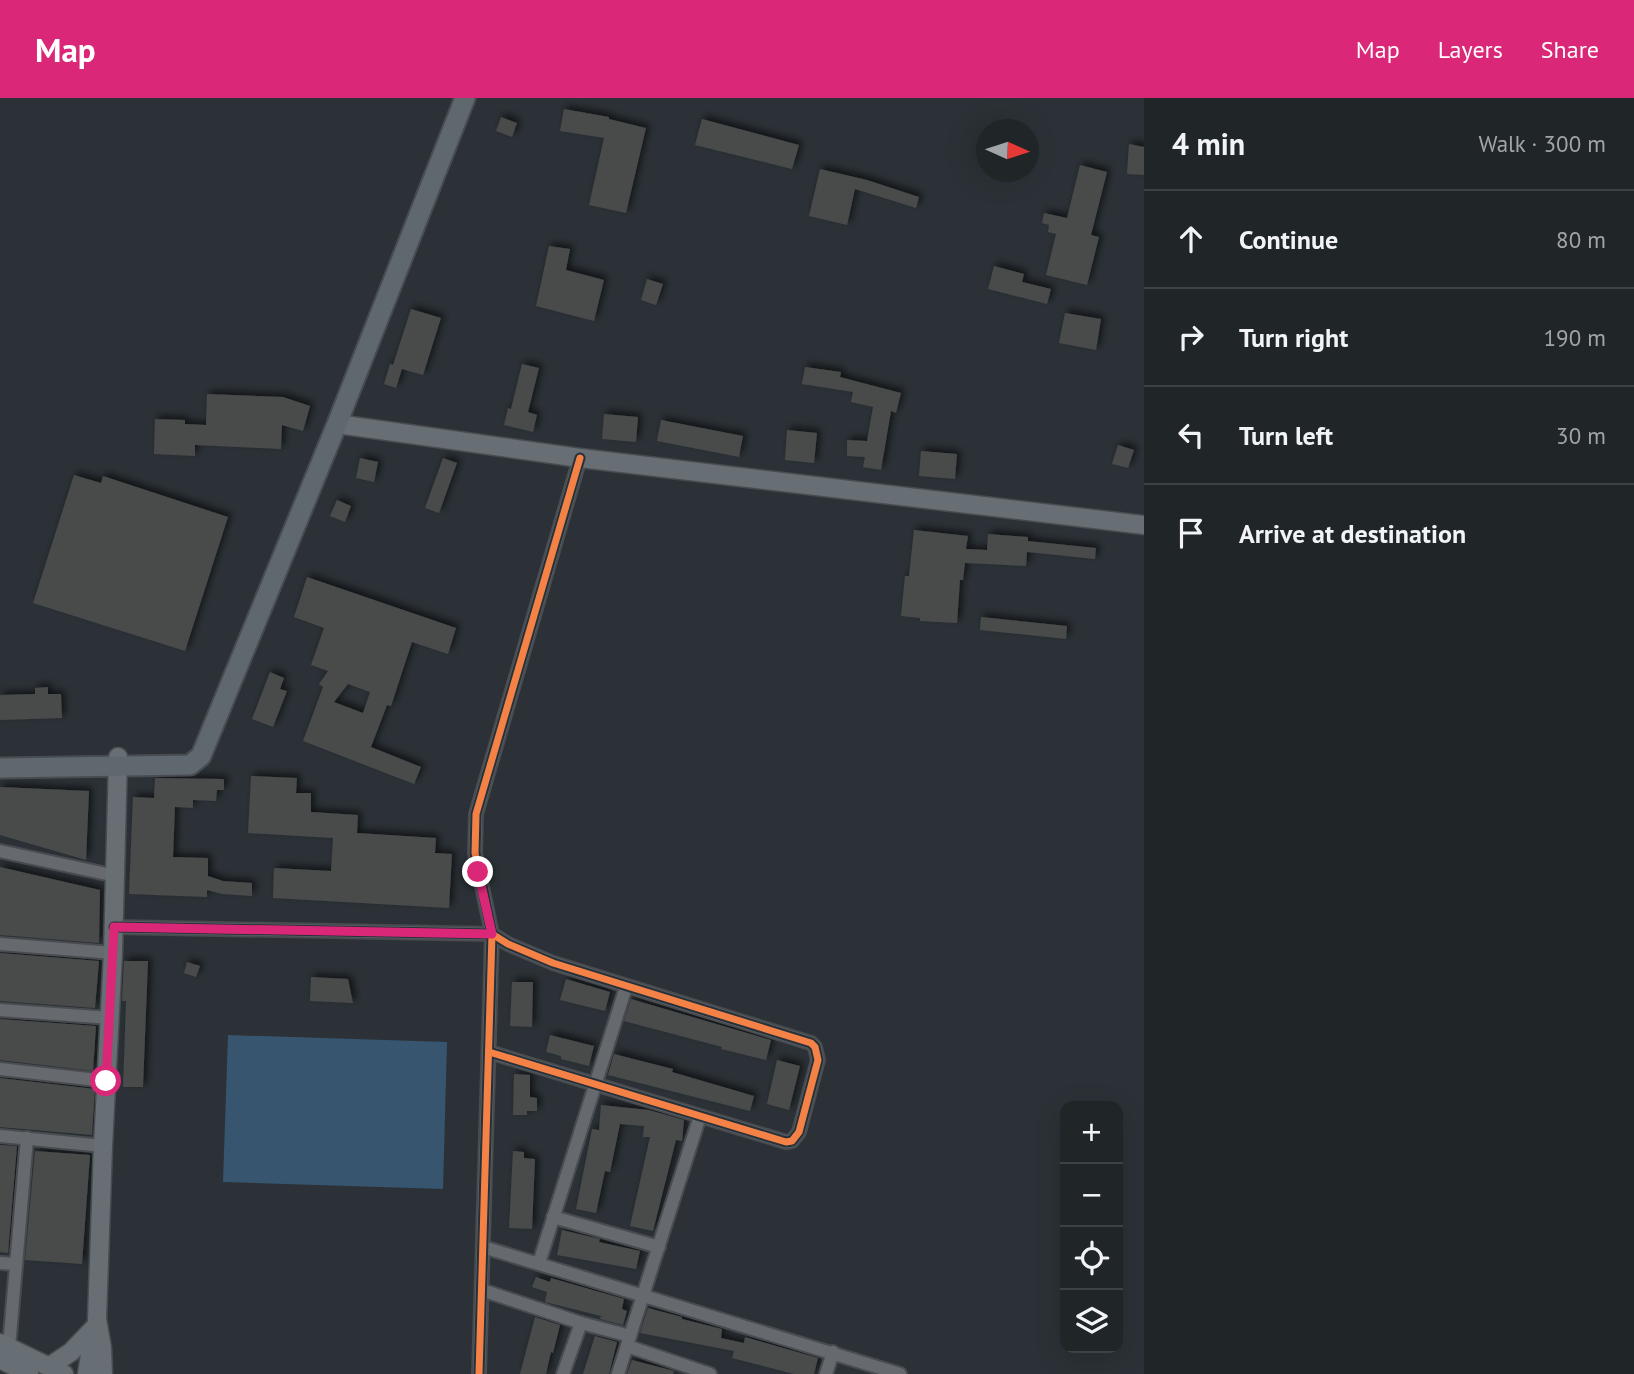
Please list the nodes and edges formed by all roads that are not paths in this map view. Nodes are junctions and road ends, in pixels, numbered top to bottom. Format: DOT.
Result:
graph roads {
  1 [pos="465,98"];
  2 [pos="337,424"];
  3 [pos="580,458"];
  4 [pos="1144,525"];
  5 [pos="0,759"];
  6 [pos="118,762"];
  7 [pos="0,768"];
  8 [pos="0,851"];
  9 [pos="116,876"];
  10 [pos="114,927"];
  11 [pos="492,934"];
  12 [pos="0,944"];
  13 [pos="113,953"];
  14 [pos="626,987"];
  15 [pos="0,1010"];
  16 [pos="110,1018"];
  17 [pos="489,1052"];
  18 [pos="0,1069"];
  19 [pos="106,1081"];
  20 [pos="596,1084"];
  21 [pos="701,1115"];
  22 [pos="0,1136"];
  23 [pos="27,1138"];
  24 [pos="103,1146"];
  25 [pos="553,1217"];
  26 [pos="483,1247"];
  27 [pos="659,1247"];
  28 [pos="0,1263"];
  29 [pos="539,1263"];
  30 [pos="16,1265"];
  31 [pos="482,1290"];
  32 [pos="643,1297"];
  33 [pos="96,1323"];
  34 [pos="581,1323"];
  35 [pos="628,1341"];
  36 [pos="3,1350"];
  37 [pos="833,1352"];
  38 [pos="57,1370"];
  39 [pos="883,1371"];
  40 [pos="29,1374"];
  41 [pos="87,1374"];
  42 [pos="103,1374"];
  43 [pos="479,1374"];
  44 [pos="563,1374"];
  45 [pos="618,1374"];
  46 [pos="710,1374"];
  47 [pos="826,1374"];
  48 [pos="900,1374"];
  1 -- 2 [label="main road"];
  2 -- 3 [label="street"];
  2 -- 6 [label="main road"];
  3 -- 4 [label="street"];
  3 -- 11 [label="street"];
  5 -- 6 [label="main road"];
  6 -- 7 [label="main road"];
  6 -- 9 [label="street"];
  8 -- 9 [label="street"];
  9 -- 10 [label="street"];
  10 -- 11 [label="street"];
  10 -- 13 [label="street"];
  11 -- 14 [label="street"];
  11 -- 17 [label="street"];
  12 -- 13 [label="street"];
  13 -- 16 [label="street"];
  14 -- 20 [label="street"];
  14 -- 21 [label="street"];
  15 -- 16 [label="street"];
  16 -- 19 [label="street"];
  17 -- 20 [label="street"];
  17 -- 26 [label="street"];
  18 -- 19 [label="street"];
  19 -- 24 [label="street"];
  20 -- 21 [label="street"];
  20 -- 25 [label="street"];
  21 -- 27 [label="street"];
  22 -- 23 [label="street"];
  23 -- 24 [label="street"];
  23 -- 30 [label="street"];
  24 -- 33 [label="street"];
  25 -- 27 [label="street"];
  25 -- 29 [label="street"];
  26 -- 29 [label="street"];
  26 -- 31 [label="street"];
  27 -- 32 [label="street"];
  28 -- 30 [label="street"];
  29 -- 32 [label="street"];
  30 -- 36 [label="street"];
  31 -- 34 [label="street"];
  31 -- 43 [label="street"];
  32 -- 35 [label="street"];
  32 -- 37 [label="street"];
  33 -- 38 [label="street"];
  33 -- 41 [label="street"];
  33 -- 42 [label="street"];
  34 -- 35 [label="street"];
  34 -- 44 [label="street"];
  35 -- 45 [label="street"];
  35 -- 46 [label="street"];
  36 -- 38 [label="street"];
  36 -- 40 [label="street"];
  37 -- 39 [label="street"];
  37 -- 47 [label="street"];
  39 -- 48 [label="street"];
}
